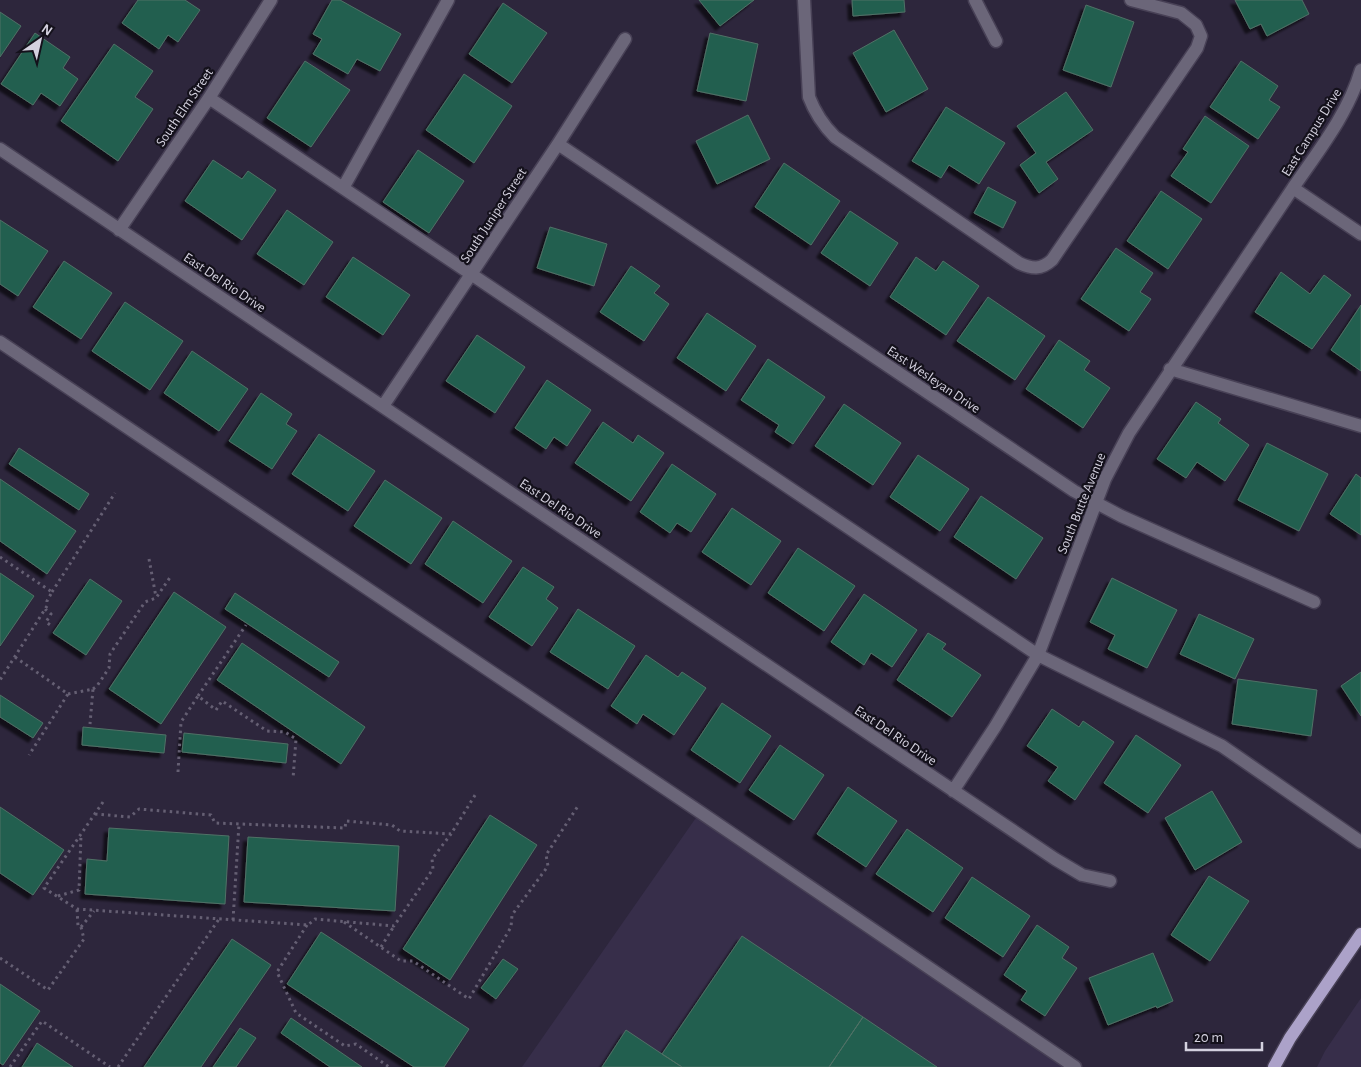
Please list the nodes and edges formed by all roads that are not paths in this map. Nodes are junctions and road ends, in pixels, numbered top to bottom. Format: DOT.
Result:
graph roads {
  1 [pos="271,0"];
  2 [pos="448,0"];
  3 [pos="804,0"];
  4 [pos="975,0"];
  5 [pos="1131,0"];
  6 [pos="625,39"];
  7 [pos="996,41"];
  8 [pos="1361,70"];
  9 [pos="209,98"];
  10 [pos="558,144"];
  11 [pos="0,149"];
  12 [pos="343,188"];
  13 [pos="1293,188"];
  14 [pos="119,230"];
  15 [pos="1361,234"];
  16 [pos="470,276"];
  17 [pos="0,342"];
  18 [pos="1170,369"];
  19 [pos="383,406"];
  20 [pos="1361,426"];
  21 [pos="1096,503"];
  22 [pos="1314,602"];
  23 [pos="1038,655"];
  24 [pos="953,791"];
  25 [pos="1361,842"];
  26 [pos="1110,881"];
  27 [pos="1361,934"];
  28 [pos="1075,1067"];
  29 [pos="1274,1067"];
  1 -- 9 [label="street, South Elm Street"];
  2 -- 12 [label="street"];
  3 -- 5 [label="street"];
  4 -- 7 [label="street"];
  6 -- 10 [label="street, South Juniper Street"];
  8 -- 13 [label="street, East Campus Drive"];
  9 -- 12 [label="street"];
  9 -- 14 [label="street, South Elm Street"];
  10 -- 16 [label="street, South Juniper Street"];
  10 -- 21 [label="street, East Wesleyan Drive"];
  11 -- 14 [label="street, East Del Rio Drive"];
  12 -- 16 [label="street"];
  13 -- 15 [label="street, East Campus Drive"];
  13 -- 18 [label="street, South Butte Avenue"];
  14 -- 19 [label="street, East Del Rio Drive"];
  16 -- 19 [label="street, South Juniper Street"];
  16 -- 23 [label="street"];
  17 -- 28 [label="street"];
  18 -- 20 [label="street"];
  18 -- 21 [label="street, South Butte Avenue"];
  19 -- 24 [label="street, East Del Rio Drive"];
  21 -- 22 [label="street, East Wesleyan Drive"];
  21 -- 23 [label="street, South Butte Avenue"];
  23 -- 24 [label="street, South Butte Avenue"];
  23 -- 25 [label="street"];
  24 -- 26 [label="street, East Del Rio Drive"];
  27 -- 29 [label="main road"];
}
